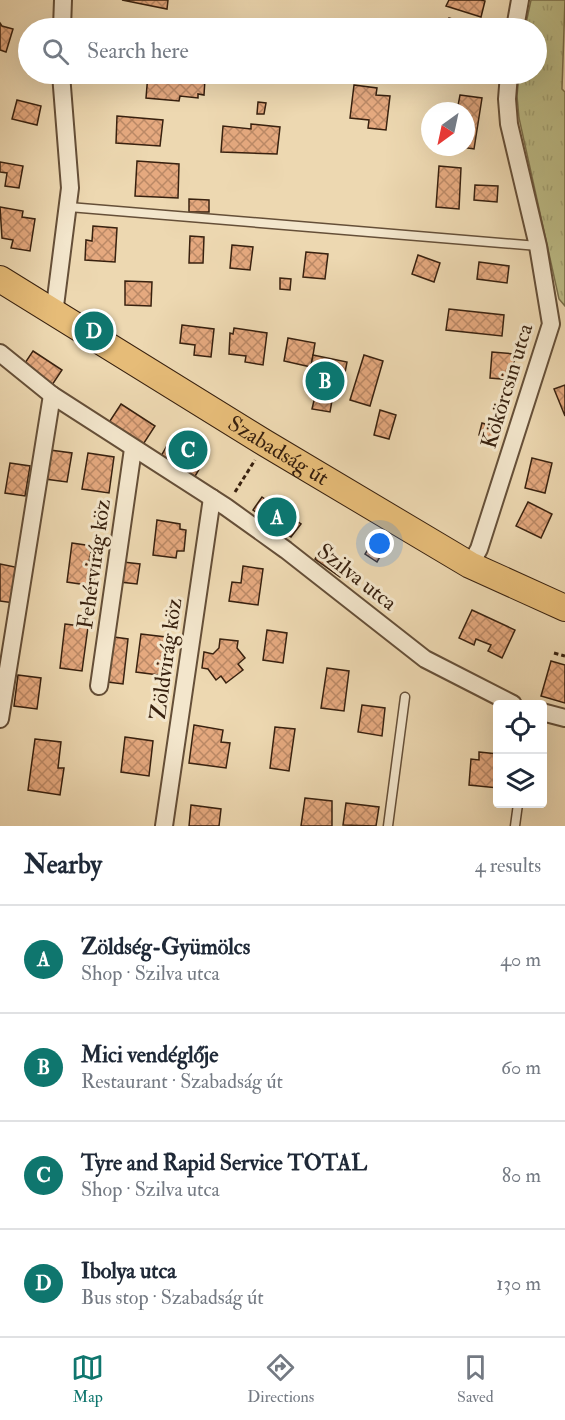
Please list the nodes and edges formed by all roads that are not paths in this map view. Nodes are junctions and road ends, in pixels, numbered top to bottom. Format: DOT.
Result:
graph roads {
  1 [pos="63,0"];
  2 [pos="520,0"];
  3 [pos="62,18"];
  4 [pos="517,18"];
  5 [pos="62,84"];
  6 [pos="508,84"];
  7 [pos="69,207"];
  8 [pos="538,246"];
  9 [pos="0,281"];
  10 [pos="54,314"];
  11 [pos="558,324"];
  12 [pos="0,353"];
  13 [pos="52,395"];
  14 [pos="133,449"];
  15 [pos="219,502"];
  16 [pos="470,565"];
  17 [pos="565,608"];
  18 [pos="99,686"];
  19 [pos="405,697"];
  20 [pos="503,700"];
  21 [pos="547,713"];
  22 [pos="565,718"];
  23 [pos="0,719"];
  24 [pos="517,808"];
  25 [pos="164,826"];
  26 [pos="388,826"];
  27 [pos="515,826"];
  1 -- 3 [label="street"];
  2 -- 4 [label="street"];
  5 -- 7 [label="street"];
  6 -- 8 [label="street, Kökörcsin utca"];
  7 -- 8 [label="lane"];
  7 -- 10 [label="street"];
  8 -- 11 [label="street, Kökörcsin utca"];
  9 -- 10 [label="main road, Szabadság út"];
  10 -- 16 [label="main road, Szabadság út"];
  11 -- 16 [label="street, Kökörcsin utca"];
  12 -- 13 [label="street, Szilva utca"];
  13 -- 14 [label="street, Szilva utca"];
  13 -- 23 [label="street"];
  14 -- 15 [label="street, Szilva utca"];
  14 -- 18 [label="street, Fehérvirág köz"];
  15 -- 20 [label="street, Szilva utca"];
  15 -- 25 [label="street, Zöldvirág köz"];
  16 -- 17 [label="main road, Szabadság út"];
  19 -- 26 [label="lane"];
  21 -- 22 [label="street"];
  24 -- 27 [label="lane"];
}
